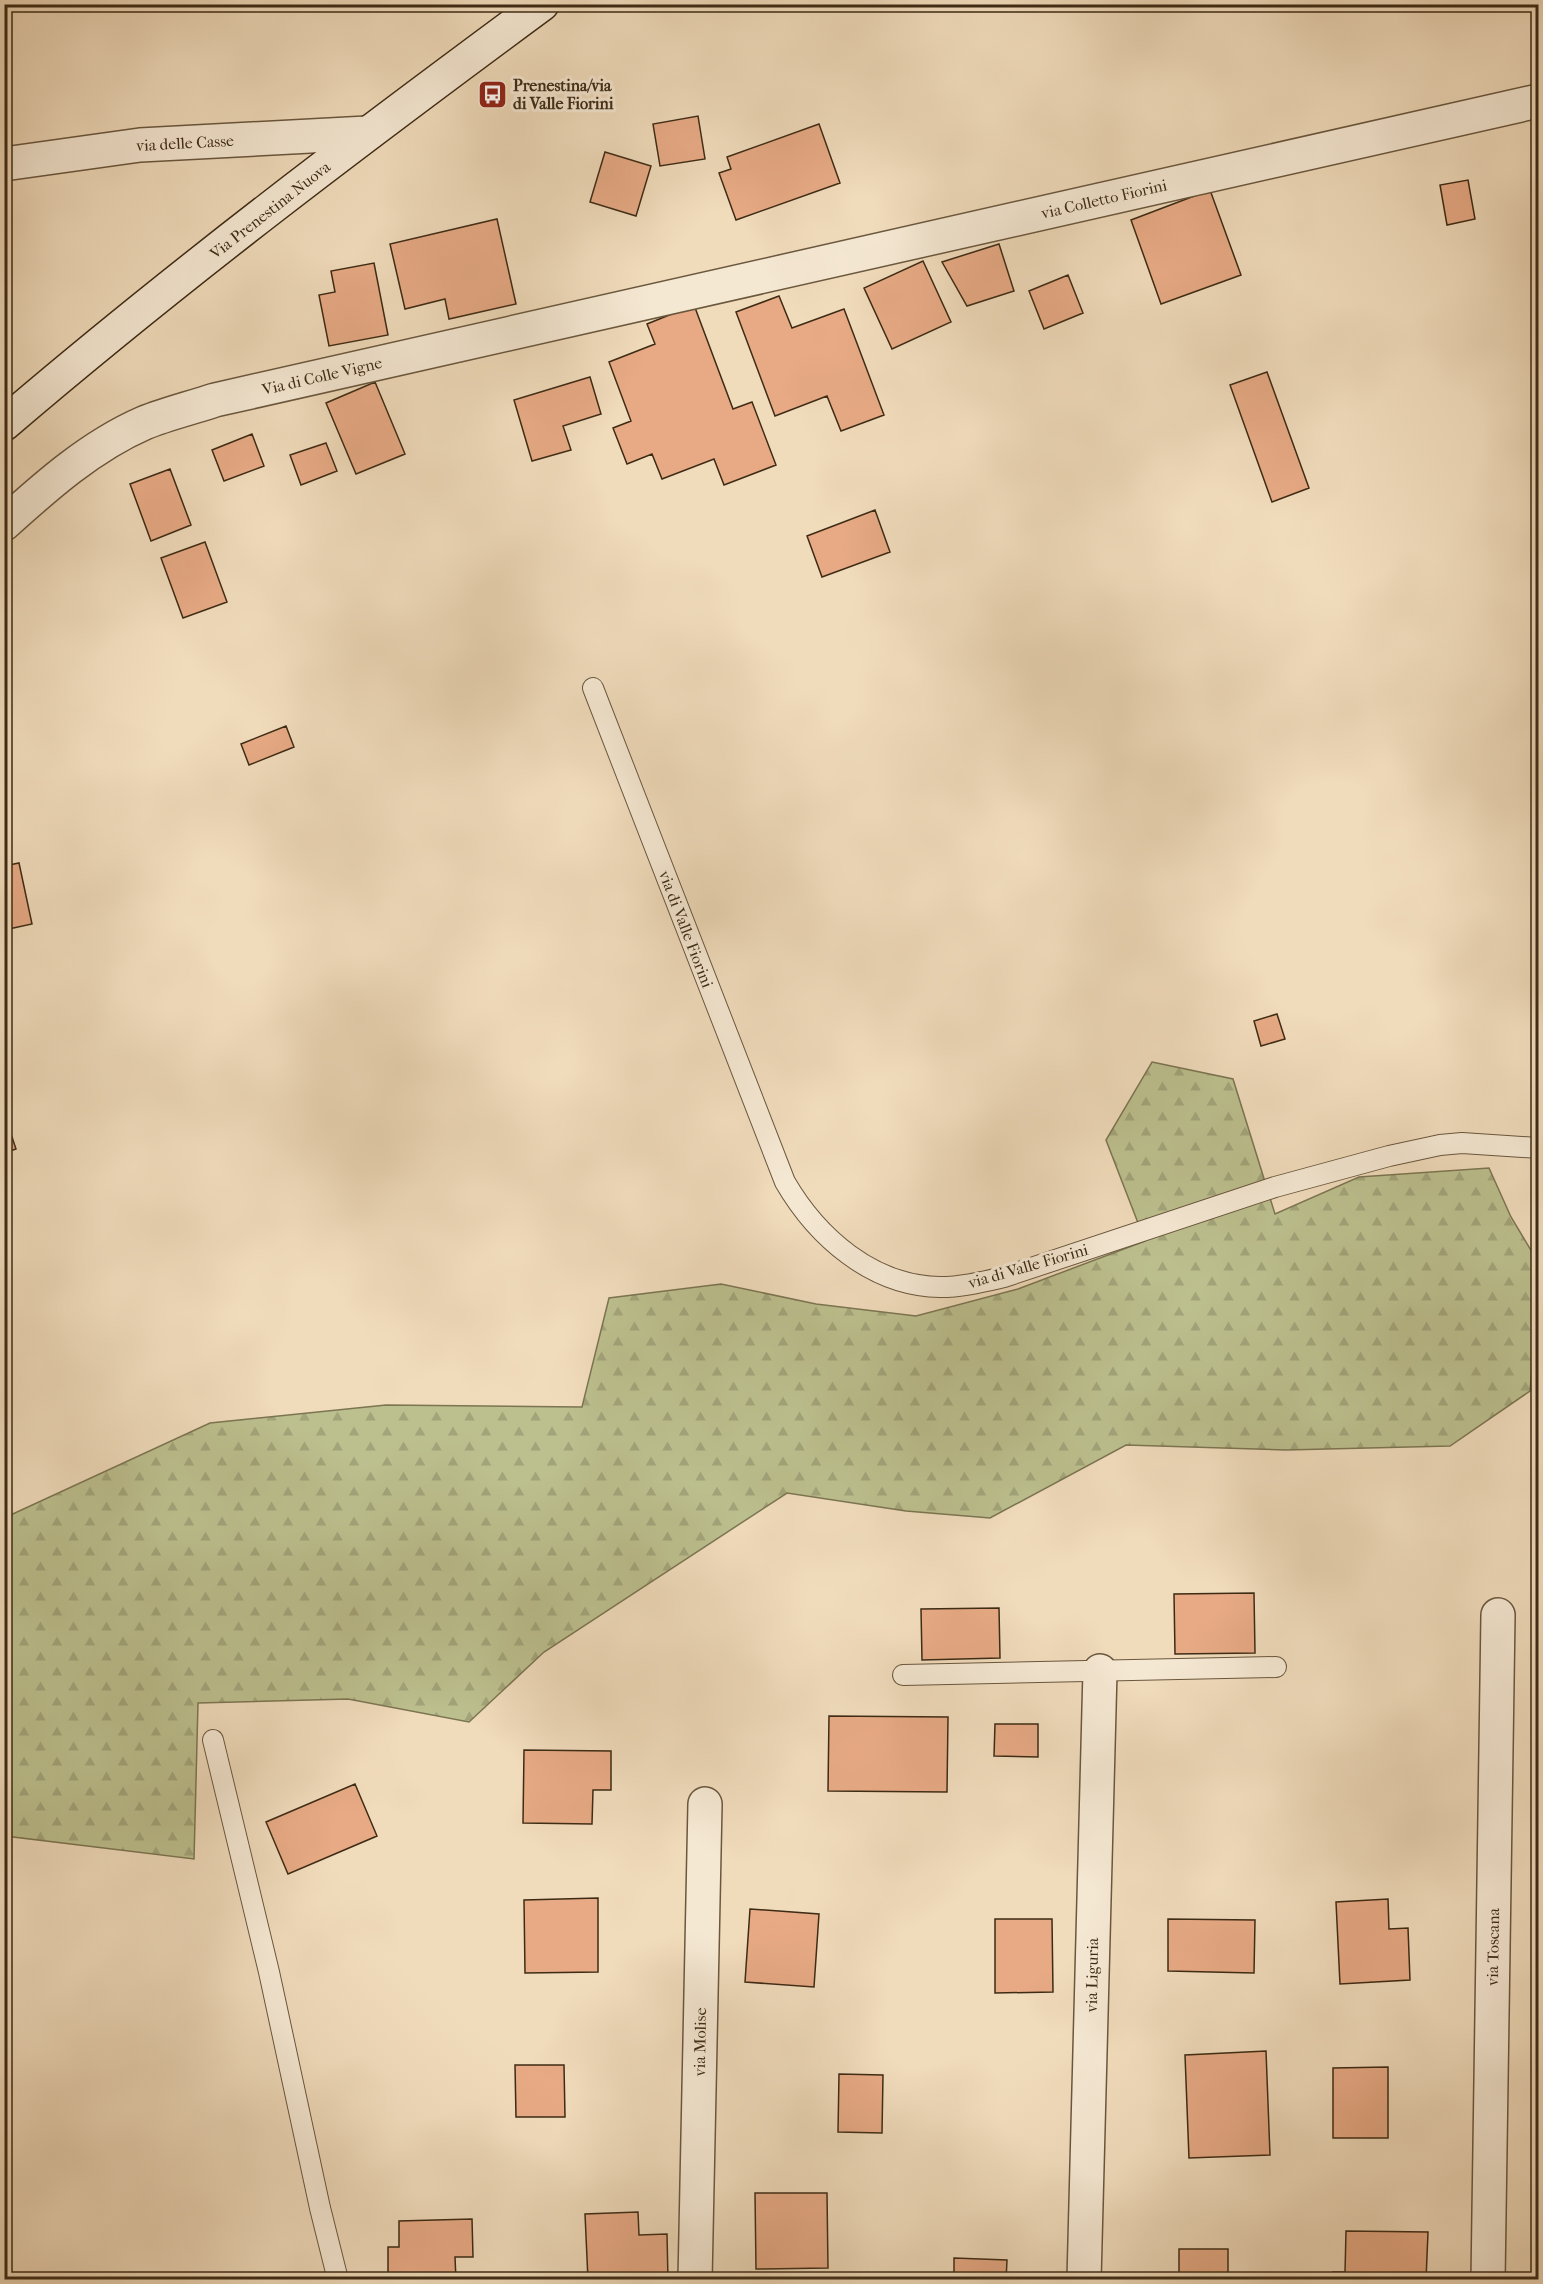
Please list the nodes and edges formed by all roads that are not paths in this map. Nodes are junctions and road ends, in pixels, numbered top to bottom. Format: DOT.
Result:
graph roads {
  1 [pos="542,4"];
  2 [pos="1539,101"];
  3 [pos="367,133"];
  4 [pos="4,164"];
  5 [pos="670,297"];
  6 [pos="4,424"];
  7 [pos="4,524"];
  8 [pos="593,688"];
  9 [pos="1539,1148"];
  10 [pos="1498,1615"];
  11 [pos="1276,1667"];
  12 [pos="1100,1671"];
  13 [pos="903,1675"];
  14 [pos="213,1740"];
  15 [pos="705,1804"];
  16 [pos="338,2280"];
  17 [pos="695,2280"];
  18 [pos="1084,2280"];
  19 [pos="1488,2280"];
  1 -- 3 [label="street, Via Prenestina Nuova"];
  2 -- 5 [label="street, via Colletto Fiorini"];
  3 -- 4 [label="street, via delle Casse"];
  3 -- 6 [label="street, Via Prenestina Nuova"];
  5 -- 7 [label="street, Via di Colle Vigne"];
  8 -- 9 [label="lane, via di Valle Fiorini"];
  10 -- 19 [label="street, via Toscana"];
  11 -- 12 [label="lane"];
  12 -- 13 [label="lane"];
  12 -- 18 [label="street, via Liguria"];
  14 -- 16 [label="lane"];
  15 -- 17 [label="street, via Molise"];
}
